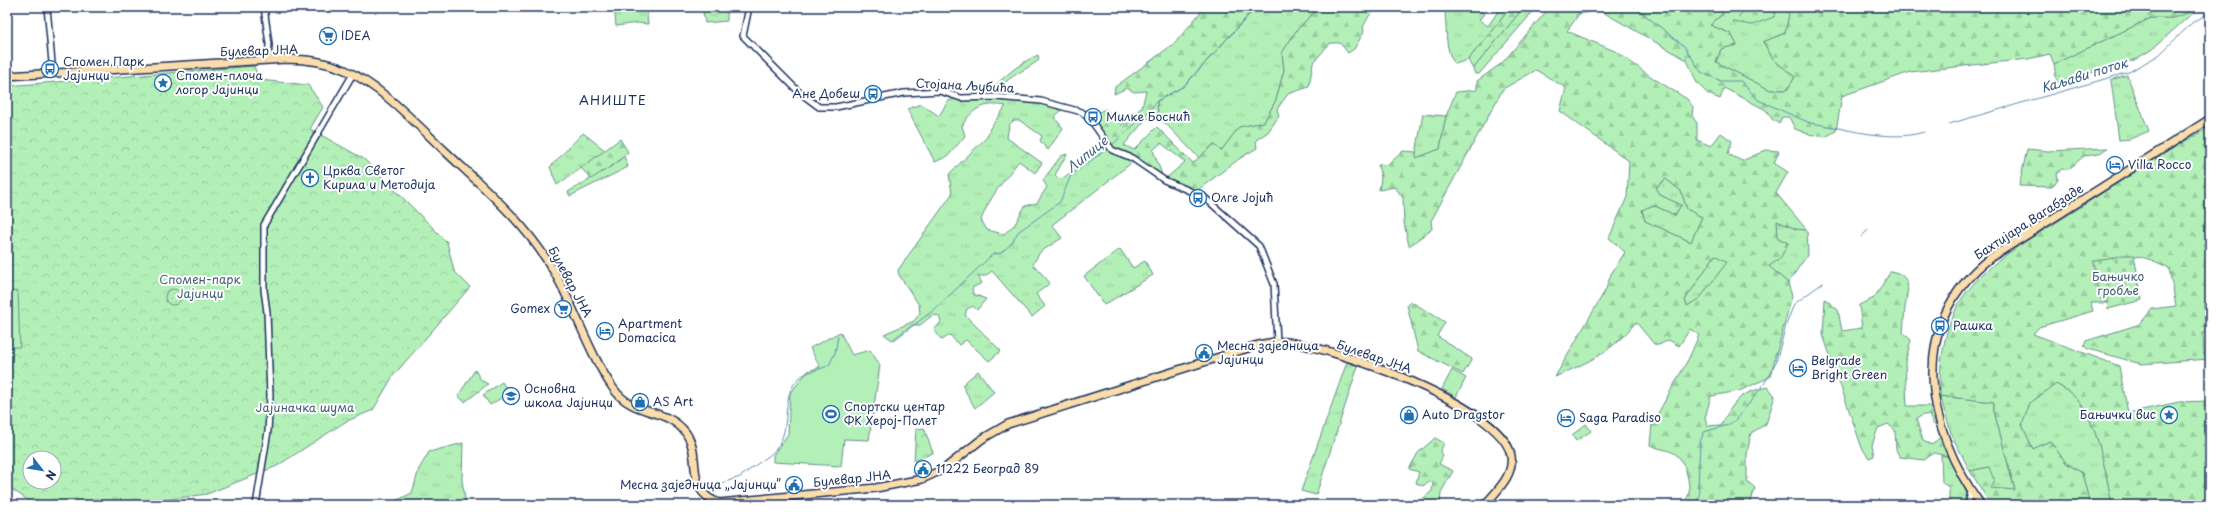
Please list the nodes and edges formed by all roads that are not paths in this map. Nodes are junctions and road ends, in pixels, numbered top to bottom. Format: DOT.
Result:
graph roads {
  1 [pos="47,7"];
  2 [pos="264,7"];
  3 [pos="749,7"];
  4 [pos="270,60"];
  5 [pos="53,74"];
  6 [pos="353,74"];
  7 [pos="7,76"];
  8 [pos="2210,119"];
  9 [pos="1277,342"];
  10 [pos="1971,492"];
  11 [pos="256,505"];
  12 [pos="1485,505"];
  13 [pos="1968,505"];
  14 [pos="1981,505"];
  1 -- 5 [label="street"];
  2 -- 4 [label="street"];
  3 -- 9 [label="street, Стојана Љубића"];
  4 -- 5 [label="main road, Булевар ЈНА"];
  4 -- 6 [label="main road, Булевар ЈНА"];
  5 -- 7 [label="main road, Булевар ЈНА"];
  6 -- 9 [label="main road, Булевар ЈНА"];
  6 -- 11 [label="street"];
  8 -- 10 [label="main road, Бахтијара Вагабзаде"];
  9 -- 12 [label="main road, Булевар ЈНА"];
  10 -- 13 [label="street"];
  10 -- 14 [label="main road, Бахтијара Вагабзаде"];
}
